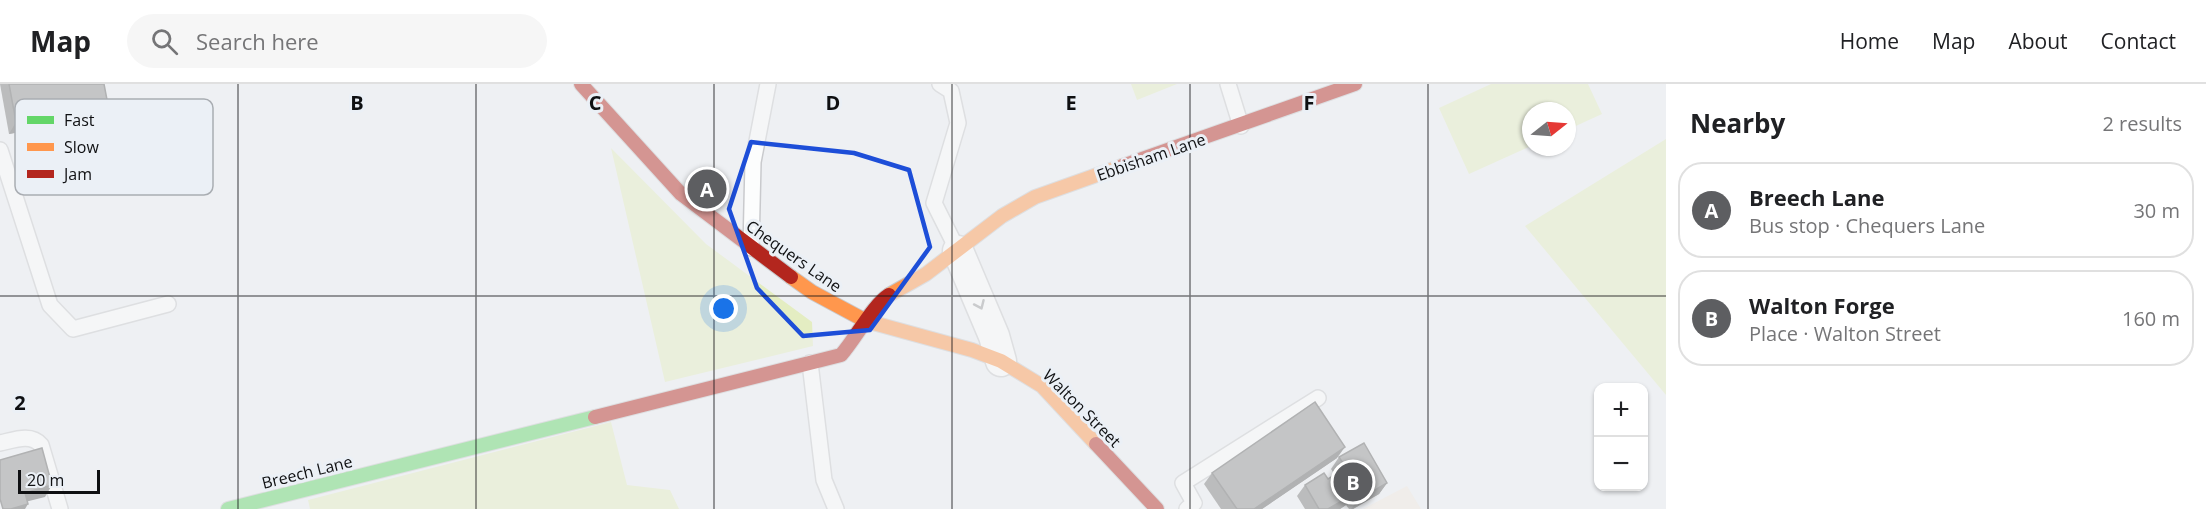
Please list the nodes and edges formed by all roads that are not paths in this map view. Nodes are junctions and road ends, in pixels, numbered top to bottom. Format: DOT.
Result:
graph roads {
  1 [pos="581,84"];
  2 [pos="768,84"];
  3 [pos="940,84"];
  4 [pos="1228,84"];
  5 [pos="1355,84"];
  6 [pos="1241,126"];
  7 [pos="0,150"];
  8 [pos="751,248"];
  9 [pos="958,251"];
  10 [pos="168,304"];
  11 [pos="866,321"];
  12 [pos="1001,361"];
  13 [pos="810,363"];
  14 [pos="1318,398"];
  15 [pos="0,443"];
  16 [pos="60,509"];
  17 [pos="228,509"];
  18 [pos="836,509"];
  19 [pos="1157,509"];
  20 [pos="1186,509"];
  1 -- 8 [label="street, Chequers Lane"];
  2 -- 8 [label="lane"];
  3 -- 9 [label="lane"];
  4 -- 6 [label="lane"];
  5 -- 6 [label="street, Ebbisham Lane"];
  6 -- 9 [label="street, Ebbisham Lane"];
  7 -- 10 [label="lane"];
  8 -- 11 [label="street, Chequers Lane"];
  9 -- 11 [label="street, Ebbisham Lane"];
  9 -- 12 [label="street, one-way"];
  11 -- 12 [label="street, Walton Street"];
  11 -- 13 [label="street, Breech Lane"];
  12 -- 19 [label="street, Walton Street"];
  13 -- 17 [label="street, Breech Lane"];
  13 -- 18 [label="lane"];
  14 -- 20 [label="lane"];
  15 -- 16 [label="lane"];
}
